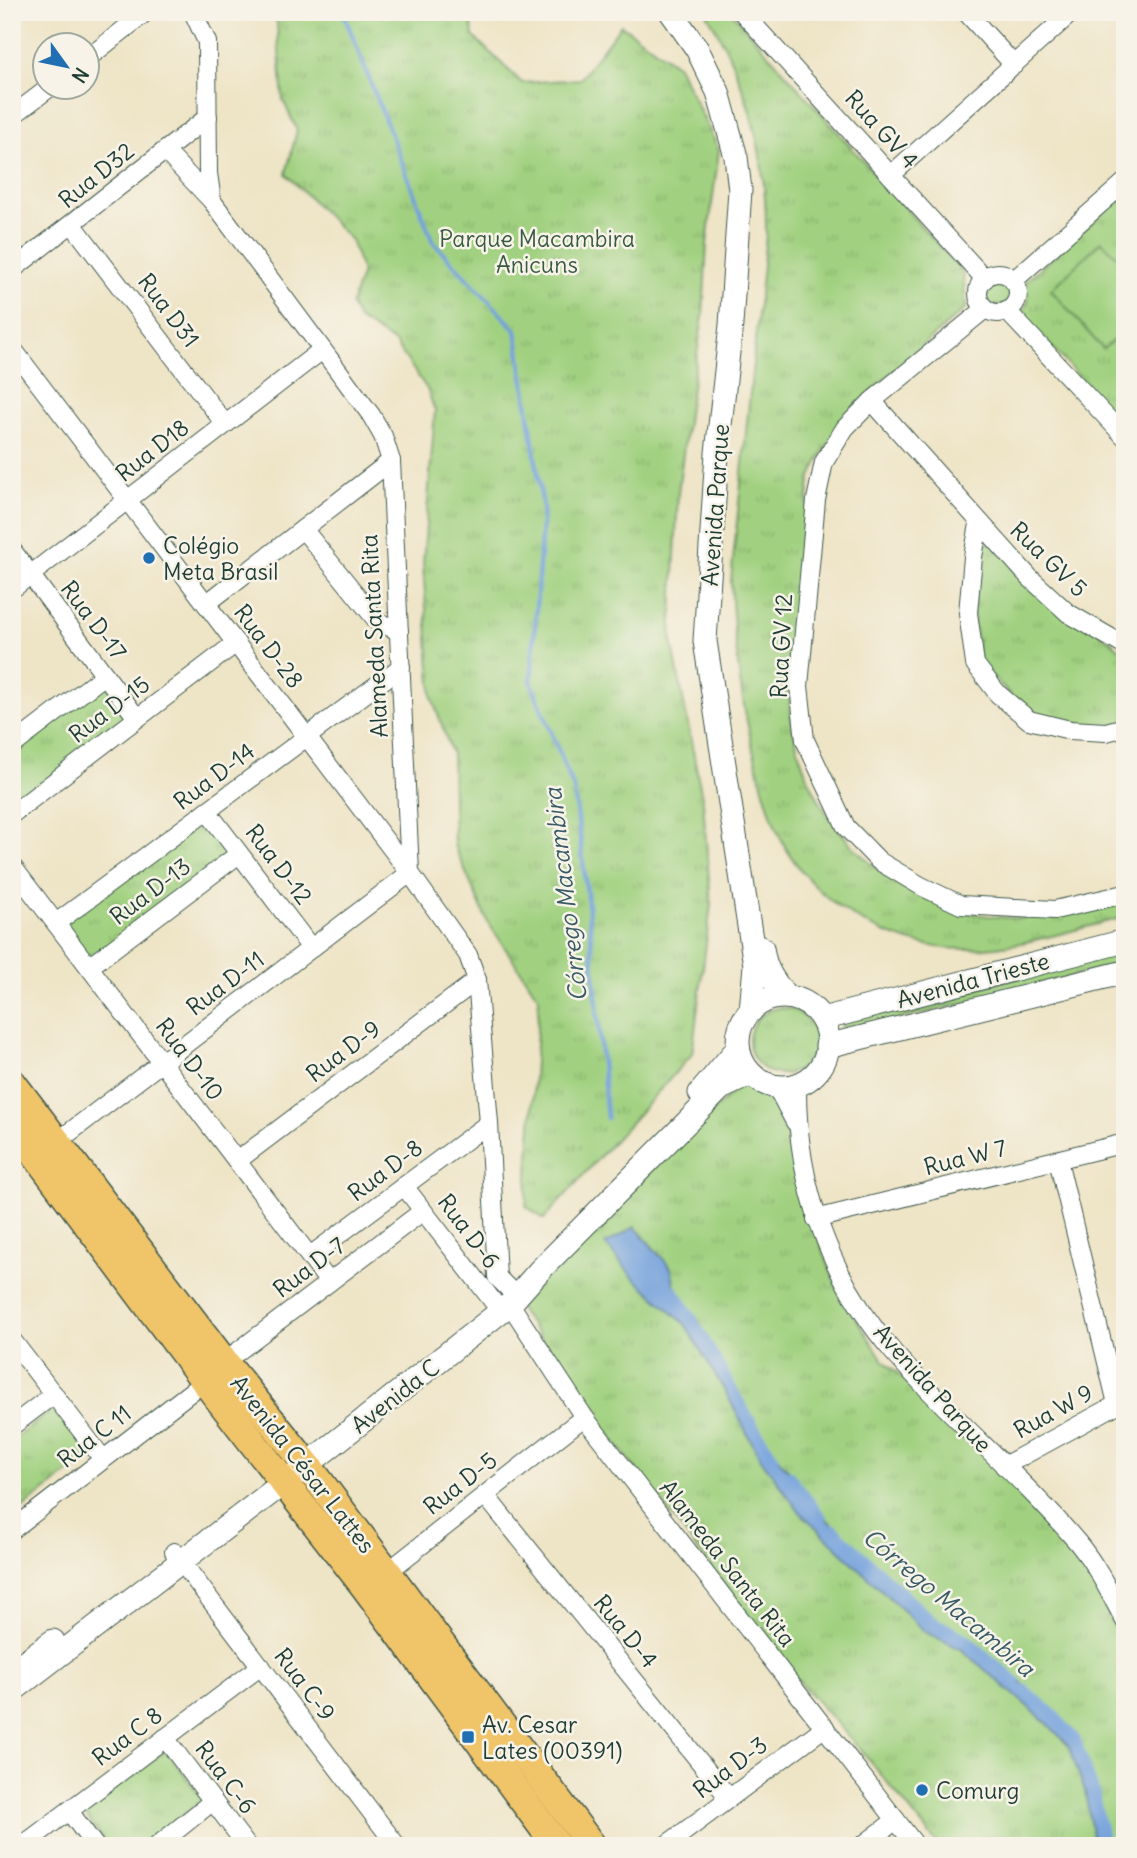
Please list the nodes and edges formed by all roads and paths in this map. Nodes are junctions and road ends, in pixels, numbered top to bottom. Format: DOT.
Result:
graph roads {
  1 [pos="146,12"];
  2 [pos="193,12"];
  3 [pos="671,12"];
  4 [pos="687,12"];
  5 [pos="742,12"];
  6 [pos="967,12"];
  7 [pos="1072,12"];
  8 [pos="102,47"];
  9 [pos="1014,65"];
  10 [pos="32,101"];
  11 [pos="12,116"];
  12 [pos="208,117"];
  13 [pos="165,151"];
  14 [pos="891,175"];
  15 [pos="1125,182"];
  16 [pos="212,201"];
  17 [pos="73,225"];
  18 [pos="12,271"];
  19 [pos="985,279"];
  20 [pos="1013,281"];
  21 [pos="985,309"];
  22 [pos="1007,311"];
  23 [pos="322,349"];
  24 [pos="14,356"];
  25 [pos="872,401"];
  26 [pos="225,424"];
  27 [pos="1125,437"];
  28 [pos="391,461"];
  29 [pos="127,500"];
  30 [pos="979,524"];
  31 [pos="303,529"];
  32 [pos="12,550"];
  33 [pos="31,575"];
  34 [pos="12,589"];
  35 [pos="206,604"];
  36 [pos="399,631"];
  37 [pos="236,643"];
  38 [pos="1125,646"];
  39 [pos="401,667"];
  40 [pos="105,675"];
  41 [pos="138,718"];
  42 [pos="1125,727"];
  43 [pos="307,737"];
  44 [pos="12,746"];
  45 [pos="207,811"];
  46 [pos="12,814"];
  47 [pos="239,853"];
  48 [pos="12,866"];
  49 [pos="410,873"];
  50 [pos="1125,894"];
  51 [pos="56,923"];
  52 [pos="1125,941"];
  53 [pos="311,947"];
  54 [pos="89,967"];
  55 [pos="1124,974"];
  56 [pos="477,980"];
  57 [pos="787,997"];
  58 [pos="751,1011"];
  59 [pos="822,1019"];
  60 [pos="828,1046"];
  61 [pos="738,1048"];
  62 [pos="162,1062"];
  63 [pos="751,1074"];
  64 [pos="12,1083"];
  65 [pos="786,1086"];
  66 [pos="12,1123"];
  67 [pos="489,1123"];
  68 [pos="1125,1143"];
  69 [pos="48,1149"];
  70 [pos="1058,1160"];
  71 [pos="237,1161"];
  72 [pos="404,1186"];
  73 [pos="423,1210"];
  74 [pos="816,1219"];
  75 [pos="310,1256"];
  76 [pos="329,1282"];
  77 [pos="505,1299"];
  78 [pos="12,1340"];
  79 [pos="215,1372"];
  80 [pos="54,1394"];
  81 [pos="1121,1402"];
  82 [pos="584,1417"];
  83 [pos="12,1426"];
  84 [pos="103,1459"];
  85 [pos="304,1461"];
  86 [pos="1004,1466"];
  87 [pos="281,1478"];
  88 [pos="485,1495"];
  89 [pos="12,1530"];
  90 [pos="178,1557"];
  91 [pos="377,1580"];
  92 [pos="1125,1621"];
  93 [pos="261,1666"];
  94 [pos="12,1671"];
  95 [pos="12,1691"];
  96 [pos="825,1727"];
  97 [pos="165,1738"];
  98 [pos="729,1798"];
  99 [pos="213,1801"];
  100 [pos="69,1811"];
  101 [pos="896,1820"];
  102 [pos="588,1844"];
  103 [pos="22,1846"];
  104 [pos="95,1846"];
  105 [pos="157,1846"];
  106 [pos="247,1846"];
  107 [pos="397,1846"];
  108 [pos="557,1846"];
  109 [pos="665,1846"];
  110 [pos="862,1846"];
  111 [pos="916,1846"];
  1 -- 8 [label="street"];
  2 -- 12 [label="street"];
  3 -- 58 [label="street, Avenida Parque"];
  4 -- 57 [label="street, Avenida Parque"];
  5 -- 14 [label="street, Rua GV 4"];
  6 -- 9 [label="street"];
  7 -- 9 [label="street"];
  9 -- 14 [label="street"];
  10 -- 11 [label="street"];
  12 -- 13 [label="street, Rua D32"];
  12 -- 16 [label="street"];
  13 -- 16 [label="street, Alameda Santa Rita"];
  13 -- 17 [label="street, Rua D32"];
  14 -- 19 [label="street, Rua GV 4"];
  15 -- 20 [label="street"];
  16 -- 23 [label="street, Alameda Santa Rita"];
  17 -- 18 [label="street, Rua D32"];
  17 -- 26 [label="street, Rua D31"];
  19 -- 20 [label="street"];
  19 -- 21 [label="street"];
  20 -- 22 [label="street"];
  21 -- 22 [label="street"];
  21 -- 25 [label="street, Rua GV 12"];
  22 -- 27 [label="street"];
  23 -- 26 [label="street, Rua D18"];
  23 -- 28 [label="street, Alameda Santa Rita"];
  24 -- 29 [label="street, Rua D-28"];
  25 -- 30 [label="street, Rua GV 5"];
  25 -- 50 [label="street, Rua GV 12"];
  26 -- 29 [label="street, Rua D18"];
  28 -- 31 [label="street"];
  28 -- 36 [label="street, Alameda Santa Rita"];
  29 -- 33 [label="street, Rua D18"];
  29 -- 35 [label="street, Rua D-28"];
  30 -- 38 [label="street, Rua GV 5"];
  30 -- 42 [label="street, Rua GV 5"];
  31 -- 35 [label="street"];
  31 -- 36 [label="street"];
  32 -- 33 [label="street, Rua D-17"];
  33 -- 34 [label="street, Rua D18"];
  33 -- 40 [label="street, Rua D-17"];
  35 -- 37 [label="street, Rua D-28"];
  36 -- 39 [label="street, Alameda Santa Rita"];
  37 -- 41 [label="street, Rua D-15"];
  37 -- 43 [label="street, Rua D-28"];
  39 -- 43 [label="street, Rua D-14"];
  39 -- 49 [label="street, Alameda Santa Rita"];
  40 -- 41 [label="street, Rua D-17"];
  40 -- 44 [label="street"];
  41 -- 46 [label="street, Rua D-15"];
  43 -- 45 [label="street, Rua D-14"];
  43 -- 49 [label="street, Rua D-28"];
  45 -- 47 [label="street, Rua D-12"];
  45 -- 51 [label="street, Rua D-14"];
  47 -- 53 [label="street, Rua D-12"];
  47 -- 54 [label="street, Rua D-13"];
  48 -- 51 [label="street, Rua D-10"];
  49 -- 53 [label="street, Rua D-11"];
  49 -- 56 [label="street, Alameda Santa Rita"];
  51 -- 54 [label="street, Rua D-10"];
  52 -- 59 [label="street, Avenida Trieste"];
  53 -- 62 [label="street, Rua D-11"];
  54 -- 62 [label="street, Rua D-10"];
  55 -- 60 [label="street, Avenida Trieste"];
  56 -- 67 [label="street, Alameda Santa Rita"];
  56 -- 71 [label="street, Rua D-9"];
  57 -- 58 [label="street"];
  57 -- 59 [label="street"];
  58 -- 61 [label="street"];
  59 -- 60 [label="street"];
  60 -- 65 [label="street"];
  61 -- 63 [label="street"];
  61 -- 77 [label="street, Avenida C"];
  62 -- 69 [label="street, Rua D-11"];
  62 -- 71 [label="street, Rua D-10"];
  63 -- 65 [label="street"];
  63 -- 77 [label="street, Avenida C"];
  64 -- 69 [label="main road, Avenida César Lattes"];
  65 -- 74 [label="street, Avenida Parque"];
  66 -- 69 [label="main road, Avenida César Lattes"];
  67 -- 72 [label="street, Rua D-8"];
  67 -- 77 [label="street, Alameda Santa Rita"];
  68 -- 70 [label="street, Rua W 7"];
  69 -- 79 [label="main road, Avenida César Lattes"];
  70 -- 74 [label="street, Rua W 7"];
  70 -- 81 [label="street"];
  71 -- 75 [label="street, Rua D-10"];
  72 -- 73 [label="street, Rua D-6"];
  72 -- 75 [label="street, Rua D-8"];
  73 -- 76 [label="street, Rua D-7"];
  73 -- 77 [label="street, Rua D-6"];
  74 -- 86 [label="street, Avenida Parque"];
  75 -- 76 [label="street, Rua D-10"];
  76 -- 79 [label="street, Rua D-7"];
  77 -- 82 [label="street, Alameda Santa Rita"];
  77 -- 85 [label="street, Avenida C"];
  78 -- 80 [label="street"];
  79 -- 84 [label="street, Rua C 11"];
  79 -- 85 [label="main road, Avenida César Lattes"];
  79 -- 87 [label="main road, Avenida César Lattes"];
  80 -- 83 [label="street"];
  80 -- 84 [label="street"];
  81 -- 86 [label="street, Rua W 9"];
  82 -- 88 [label="street, Rua D-5"];
  82 -- 96 [label="street, Alameda Santa Rita"];
  84 -- 89 [label="street, Rua C 11"];
  85 -- 87 [label="street, Avenida C"];
  85 -- 91 [label="main road, Avenida César Lattes"];
  86 -- 92 [label="street, Avenida Parque"];
  87 -- 90 [label="street, Avenida C"];
  87 -- 91 [label="main road, Avenida César Lattes"];
  88 -- 91 [label="street, Rua D-5"];
  88 -- 98 [label="street, Rua D-4"];
  90 -- 93 [label="street, Rua C-9"];
  90 -- 94 [label="street, Avenida C"];
  90 -- 95 [label="street, Avenida C"];
  91 -- 102 [label="main road, Avenida César Lattes"];
  91 -- 108 [label="main road, Avenida César Lattes"];
  93 -- 97 [label="street, Rua C 8"];
  93 -- 107 [label="street, Rua C-9"];
  96 -- 98 [label="street, Rua D-3"];
  96 -- 101 [label="street, Alameda Santa Rita"];
  97 -- 99 [label="street, Rua C-6"];
  97 -- 100 [label="street, Rua C 8"];
  98 -- 109 [label="street, Rua D-3"];
  99 -- 105 [label="street"];
  99 -- 106 [label="street, Rua C-6"];
  100 -- 103 [label="street, Rua C 8"];
  100 -- 104 [label="street"];
  101 -- 110 [label="street"];
  101 -- 111 [label="street, Alameda Santa Rita"];
}
